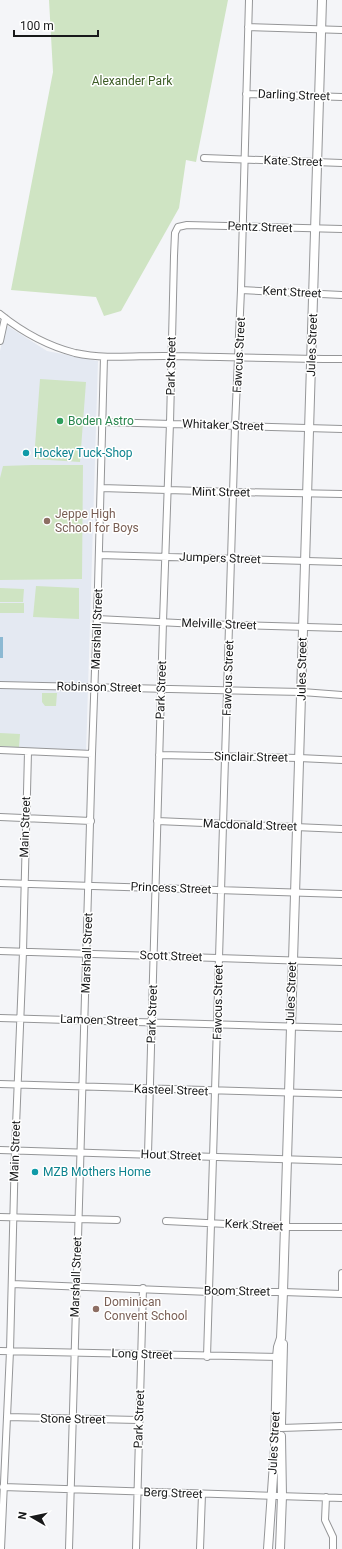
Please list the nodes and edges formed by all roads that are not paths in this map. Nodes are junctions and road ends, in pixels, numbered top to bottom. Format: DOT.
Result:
graph roads {
  1 [pos="249,0"];
  2 [pos="322,0"];
  3 [pos="248,27"];
  4 [pos="321,30"];
  5 [pos="342,30"];
  6 [pos="246,94"];
  7 [pos="318,95"];
  8 [pos="342,97"];
  9 [pos="204,158"];
  10 [pos="244,159"];
  11 [pos="317,162"];
  12 [pos="342,163"];
  13 [pos="178,226"];
  14 [pos="243,226"];
  15 [pos="315,229"];
  16 [pos="342,229"];
  17 [pos="241,290"];
  18 [pos="313,294"];
  19 [pos="342,295"];
  20 [pos="2,316"];
  21 [pos="0,341"];
  22 [pos="104,356"];
  23 [pos="171,356"];
  24 [pos="239,358"];
  25 [pos="312,359"];
  26 [pos="342,359"];
  27 [pos="103,422"];
  28 [pos="170,423"];
  29 [pos="235,426"];
  30 [pos="309,427"];
  31 [pos="342,429"];
  32 [pos="101,488"];
  33 [pos="168,490"];
  34 [pos="234,492"];
  35 [pos="307,493"];
  36 [pos="342,494"];
  37 [pos="99,555"];
  38 [pos="166,557"];
  39 [pos="232,558"];
  40 [pos="304,561"];
  41 [pos="342,562"];
  42 [pos="97,620"];
  43 [pos="163,622"];
  44 [pos="230,625"];
  45 [pos="302,627"];
  46 [pos="342,628"];
  47 [pos="0,685"];
  48 [pos="95,687"];
  49 [pos="161,689"];
  50 [pos="228,690"];
  51 [pos="302,692"];
  52 [pos="342,695"];
  53 [pos="0,750"];
  54 [pos="28,752"];
  55 [pos="92,754"];
  56 [pos="159,756"];
  57 [pos="226,757"];
  58 [pos="299,758"];
  59 [pos="342,760"];
  60 [pos="0,817"];
  61 [pos="25,818"];
  62 [pos="91,821"];
  63 [pos="157,821"];
  64 [pos="224,824"];
  65 [pos="297,827"];
  66 [pos="342,829"];
  67 [pos="0,883"];
  68 [pos="24,883"];
  69 [pos="89,886"];
  70 [pos="155,888"];
  71 [pos="222,890"];
  72 [pos="294,892"];
  73 [pos="342,894"];
  74 [pos="0,951"];
  75 [pos="23,952"];
  76 [pos="87,953"];
  77 [pos="154,956"];
  78 [pos="219,957"];
  79 [pos="293,960"];
  80 [pos="342,962"];
  81 [pos="0,1018"];
  82 [pos="20,1018"];
  83 [pos="84,1020"];
  84 [pos="152,1022"];
  85 [pos="218,1023"];
  86 [pos="290,1026"];
  87 [pos="342,1028"];
  88 [pos="0,1084"];
  89 [pos="18,1084"];
  90 [pos="83,1086"];
  91 [pos="149,1089"];
  92 [pos="216,1091"];
  93 [pos="288,1092"];
  94 [pos="342,1094"];
  95 [pos="0,1150"];
  96 [pos="15,1151"];
  97 [pos="80,1153"];
  98 [pos="148,1154"];
  99 [pos="213,1157"];
  100 [pos="286,1159"];
  101 [pos="342,1161"];
  102 [pos="0,1217"];
  103 [pos="13,1218"];
  104 [pos="78,1219"];
  105 [pos="117,1220"];
  106 [pos="166,1221"];
  107 [pos="211,1223"];
  108 [pos="284,1226"];
  109 [pos="342,1228"];
  110 [pos="342,1273"];
  111 [pos="12,1284"];
  112 [pos="76,1286"];
  113 [pos="143,1288"];
  114 [pos="210,1292"];
  115 [pos="283,1292"];
  116 [pos="342,1294"];
  117 [pos="0,1351"];
  118 [pos="10,1351"];
  119 [pos="74,1352"];
  120 [pos="141,1354"];
  121 [pos="207,1357"];
  122 [pos="280,1357"];
  123 [pos="7,1417"];
  124 [pos="72,1419"];
  125 [pos="138,1420"];
  126 [pos="342,1426"];
  127 [pos="281,1428"];
  128 [pos="3,1487"];
  129 [pos="70,1489"];
  130 [pos="137,1491"];
  131 [pos="202,1494"];
  132 [pos="271,1496"];
  133 [pos="282,1496"];
  134 [pos="326,1497"];
  135 [pos="342,1498"];
  136 [pos="1,1549"];
  137 [pos="68,1549"];
  138 [pos="136,1549"];
  139 [pos="200,1549"];
  140 [pos="268,1549"];
  141 [pos="280,1549"];
  142 [pos="333,1549"];
  1 -- 3 [label="street, Fawcus Street"];
  2 -- 4 [label="main road, Jules Street"];
  3 -- 4 [label="street"];
  3 -- 6 [label="street, Fawcus Street"];
  4 -- 5 [label="street"];
  4 -- 7 [label="main road, Jules Street"];
  6 -- 7 [label="street, Darling Street"];
  6 -- 10 [label="street, Fawcus Street"];
  7 -- 8 [label="street, Darling Street"];
  7 -- 11 [label="main road, Jules Street"];
  9 -- 10 [label="street, Kate Street"];
  10 -- 11 [label="street, Kate Street"];
  10 -- 14 [label="street, Fawcus Street"];
  11 -- 12 [label="street, Kate Street"];
  11 -- 15 [label="main road, Jules Street"];
  13 -- 14 [label="street, Pentz Street"];
  13 -- 23 [label="street, Park Street"];
  14 -- 15 [label="street, Pentz Street"];
  14 -- 17 [label="street, Fawcus Street"];
  15 -- 16 [label="street, Pentz Street"];
  15 -- 18 [label="main road, Jules Street"];
  17 -- 18 [label="street, Kent Street"];
  17 -- 24 [label="street, Fawcus Street"];
  18 -- 19 [label="street, Kent Street"];
  18 -- 25 [label="main road, Jules Street"];
  20 -- 21 [label="street"];
  20 -- 22 [label="street"];
  22 -- 23 [label="street"];
  22 -- 27 [label="street, Marshall Street"];
  23 -- 24 [label="street"];
  23 -- 28 [label="street, Park Street"];
  24 -- 25 [label="street"];
  24 -- 29 [label="street, Fawcus Street"];
  25 -- 26 [label="street"];
  25 -- 30 [label="main road, Jules Street"];
  27 -- 28 [label="street, Whitaker Street"];
  27 -- 32 [label="street, Marshall Street"];
  28 -- 29 [label="street, Whitaker Street"];
  28 -- 33 [label="street, Park Street"];
  29 -- 30 [label="street, Whitaker Street"];
  29 -- 34 [label="street, Fawcus Street"];
  30 -- 31 [label="street, Whitaker Street"];
  30 -- 35 [label="main road, Jules Street"];
  32 -- 33 [label="street, Mint Street"];
  32 -- 37 [label="street, Marshall Street"];
  33 -- 34 [label="street, Mint Street"];
  33 -- 38 [label="street, Park Street"];
  34 -- 35 [label="street, Mint Street"];
  34 -- 39 [label="street, Fawcus Street"];
  35 -- 36 [label="street, Mint Street"];
  35 -- 40 [label="main road, Jules Street"];
  37 -- 38 [label="street, Jumpers Street"];
  37 -- 42 [label="street, Marshall Street"];
  38 -- 39 [label="street, Jumpers Street"];
  38 -- 43 [label="street, Park Street"];
  39 -- 40 [label="street, Jumpers Street"];
  39 -- 44 [label="street, Fawcus Street"];
  40 -- 41 [label="street, Jumpers Street"];
  40 -- 45 [label="main road, Jules Street"];
  42 -- 43 [label="street, Melville Street"];
  42 -- 48 [label="street, Marshall Street"];
  43 -- 44 [label="street, Melville Street"];
  43 -- 49 [label="street, Park Street"];
  44 -- 45 [label="street, Melville Street"];
  44 -- 50 [label="street, Fawcus Street"];
  45 -- 46 [label="street, Melville Street"];
  45 -- 51 [label="main road, Jules Street"];
  47 -- 48 [label="street, Robinson Street"];
  48 -- 49 [label="street, Robinson Street"];
  48 -- 55 [label="street, Marshall Street"];
  49 -- 50 [label="street, Robinson Street"];
  49 -- 56 [label="street, Park Street"];
  50 -- 51 [label="street, Robinson Street"];
  50 -- 57 [label="street, Fawcus Street"];
  51 -- 52 [label="street, Robinson Street"];
  51 -- 58 [label="main road, Jules Street"];
  53 -- 54 [label="street"];
  54 -- 55 [label="street"];
  54 -- 61 [label="street, Main Street"];
  55 -- 62 [label="street, Marshall Street"];
  56 -- 57 [label="street, Sinclair Street"];
  56 -- 63 [label="street, Park Street"];
  57 -- 58 [label="street, Sinclair Street"];
  57 -- 64 [label="street, Fawcus Street"];
  58 -- 59 [label="street, Sinclair Street"];
  58 -- 65 [label="main road, Jules Street"];
  60 -- 61 [label="street"];
  61 -- 62 [label="street"];
  61 -- 68 [label="street, Main Street"];
  62 -- 69 [label="street, Marshall Street"];
  63 -- 64 [label="street, Macdonald Street"];
  63 -- 70 [label="street, Park Street"];
  64 -- 65 [label="street, Macdonald Street"];
  64 -- 71 [label="street, Fawcus Street"];
  65 -- 66 [label="street, Macdonald Street"];
  65 -- 72 [label="main road, Jules Street"];
  67 -- 68 [label="street, Princess Street"];
  68 -- 69 [label="street, Princess Street"];
  68 -- 75 [label="street, Main Street"];
  69 -- 70 [label="street, Princess Street"];
  69 -- 76 [label="street, Marshall Street"];
  70 -- 71 [label="street, Princess Street"];
  70 -- 77 [label="street, Park Street"];
  71 -- 72 [label="street, Princess Street"];
  71 -- 78 [label="street, Fawcus Street"];
  72 -- 73 [label="street, Princess Street"];
  72 -- 79 [label="main road, Jules Street"];
  74 -- 75 [label="street, Scott Street"];
  75 -- 76 [label="street, Scott Street"];
  75 -- 82 [label="street, Main Street"];
  76 -- 77 [label="street, Scott Street"];
  76 -- 83 [label="street, Marshall Street"];
  77 -- 78 [label="street, Scott Street"];
  77 -- 84 [label="street, Park Street"];
  78 -- 79 [label="street, Scott Street"];
  78 -- 85 [label="street, Fawcus Street"];
  79 -- 80 [label="street, Scott Street"];
  79 -- 86 [label="main road, Jules Street"];
  81 -- 82 [label="street, Lamoen Street"];
  82 -- 83 [label="street, Lamoen Street"];
  82 -- 89 [label="street, Main Street"];
  83 -- 84 [label="street, Lamoen Street"];
  83 -- 90 [label="street, Marshall Street"];
  84 -- 85 [label="street, Lamoen Street"];
  84 -- 91 [label="street, Park Street"];
  85 -- 86 [label="street, Lamoen Street"];
  85 -- 92 [label="street, Fawcus Street"];
  86 -- 87 [label="street, Lamoen Street"];
  86 -- 93 [label="main road, Jules Street"];
  88 -- 89 [label="street, Kasteel Street"];
  89 -- 90 [label="street, Kasteel Street"];
  89 -- 96 [label="street, Main Street"];
  90 -- 91 [label="street, Kasteel Street"];
  90 -- 97 [label="street, Marshall Street"];
  91 -- 92 [label="street, Kasteel Street"];
  91 -- 98 [label="street, Park Street"];
  92 -- 93 [label="street, Kasteel Street"];
  92 -- 99 [label="street, Fawcus Street"];
  93 -- 94 [label="street, Kasteel Street"];
  93 -- 100 [label="main road, Jules Street"];
  95 -- 96 [label="street, Hout Street"];
  96 -- 97 [label="street, Hout Street"];
  96 -- 103 [label="street, Main Street"];
  97 -- 98 [label="street, Hout Street"];
  97 -- 104 [label="street, Marshall Street"];
  98 -- 99 [label="street, Hout Street"];
  99 -- 100 [label="street, Hout Street"];
  99 -- 107 [label="street, Fawcus Street"];
  100 -- 101 [label="street, Hout Street"];
  100 -- 108 [label="main road, Jules Street"];
  102 -- 103 [label="street"];
  103 -- 104 [label="street"];
  103 -- 111 [label="street, Main Street"];
  104 -- 105 [label="street"];
  104 -- 112 [label="street, Marshall Street"];
  106 -- 107 [label="street, Kerk Street"];
  107 -- 108 [label="street, Kerk Street"];
  107 -- 114 [label="street, Fawcus Street"];
  108 -- 109 [label="street, Kerk Street"];
  108 -- 115 [label="main road, Jules Street"];
  110 -- 116 [label="street"];
  111 -- 112 [label="street, Boom Street"];
  111 -- 118 [label="street, Main Street"];
  112 -- 113 [label="street, Boom Street"];
  112 -- 119 [label="street, Marshall Street"];
  113 -- 114 [label="street, Boom Street"];
  113 -- 120 [label="street, Park Street"];
  114 -- 115 [label="street, Boom Street"];
  114 -- 121 [label="street, Fawcus Street"];
  115 -- 116 [label="street, Boom Street"];
  115 -- 122 [label="main road, Jules Street"];
  117 -- 118 [label="street, Long Street"];
  118 -- 119 [label="street, Long Street"];
  118 -- 123 [label="street, Main Street"];
  119 -- 120 [label="street, Long Street"];
  119 -- 124 [label="street, Marshall Street"];
  120 -- 121 [label="street, Long Street"];
  120 -- 125 [label="street, Park Street"];
  121 -- 122 [label="street, Long Street"];
  122 -- 127 [label="main road, Jules Street"];
  122 -- 132 [label="main road, Jules Street"];
  123 -- 124 [label="street, Stone Street"];
  123 -- 128 [label="street, Main Street"];
  124 -- 125 [label="street, Stone Street"];
  124 -- 129 [label="street, Marshall Street"];
  125 -- 130 [label="street, Park Street"];
  126 -- 127 [label="street"];
  127 -- 133 [label="main road, Jules Street"];
  128 -- 129 [label="street, Berg Street"];
  128 -- 136 [label="street, Main Street"];
  129 -- 130 [label="street, Berg Street"];
  129 -- 137 [label="street, Marshall Street"];
  130 -- 131 [label="street, Berg Street"];
  130 -- 138 [label="street, Park Street"];
  131 -- 132 [label="street, Berg Street"];
  131 -- 139 [label="street"];
  132 -- 133 [label="street, Berg Street"];
  132 -- 140 [label="main road, Jules Street"];
  133 -- 134 [label="street, Berg Street"];
  133 -- 141 [label="main road, Jules Street"];
  134 -- 135 [label="street, Berg Street"];
  134 -- 142 [label="street"];
}
